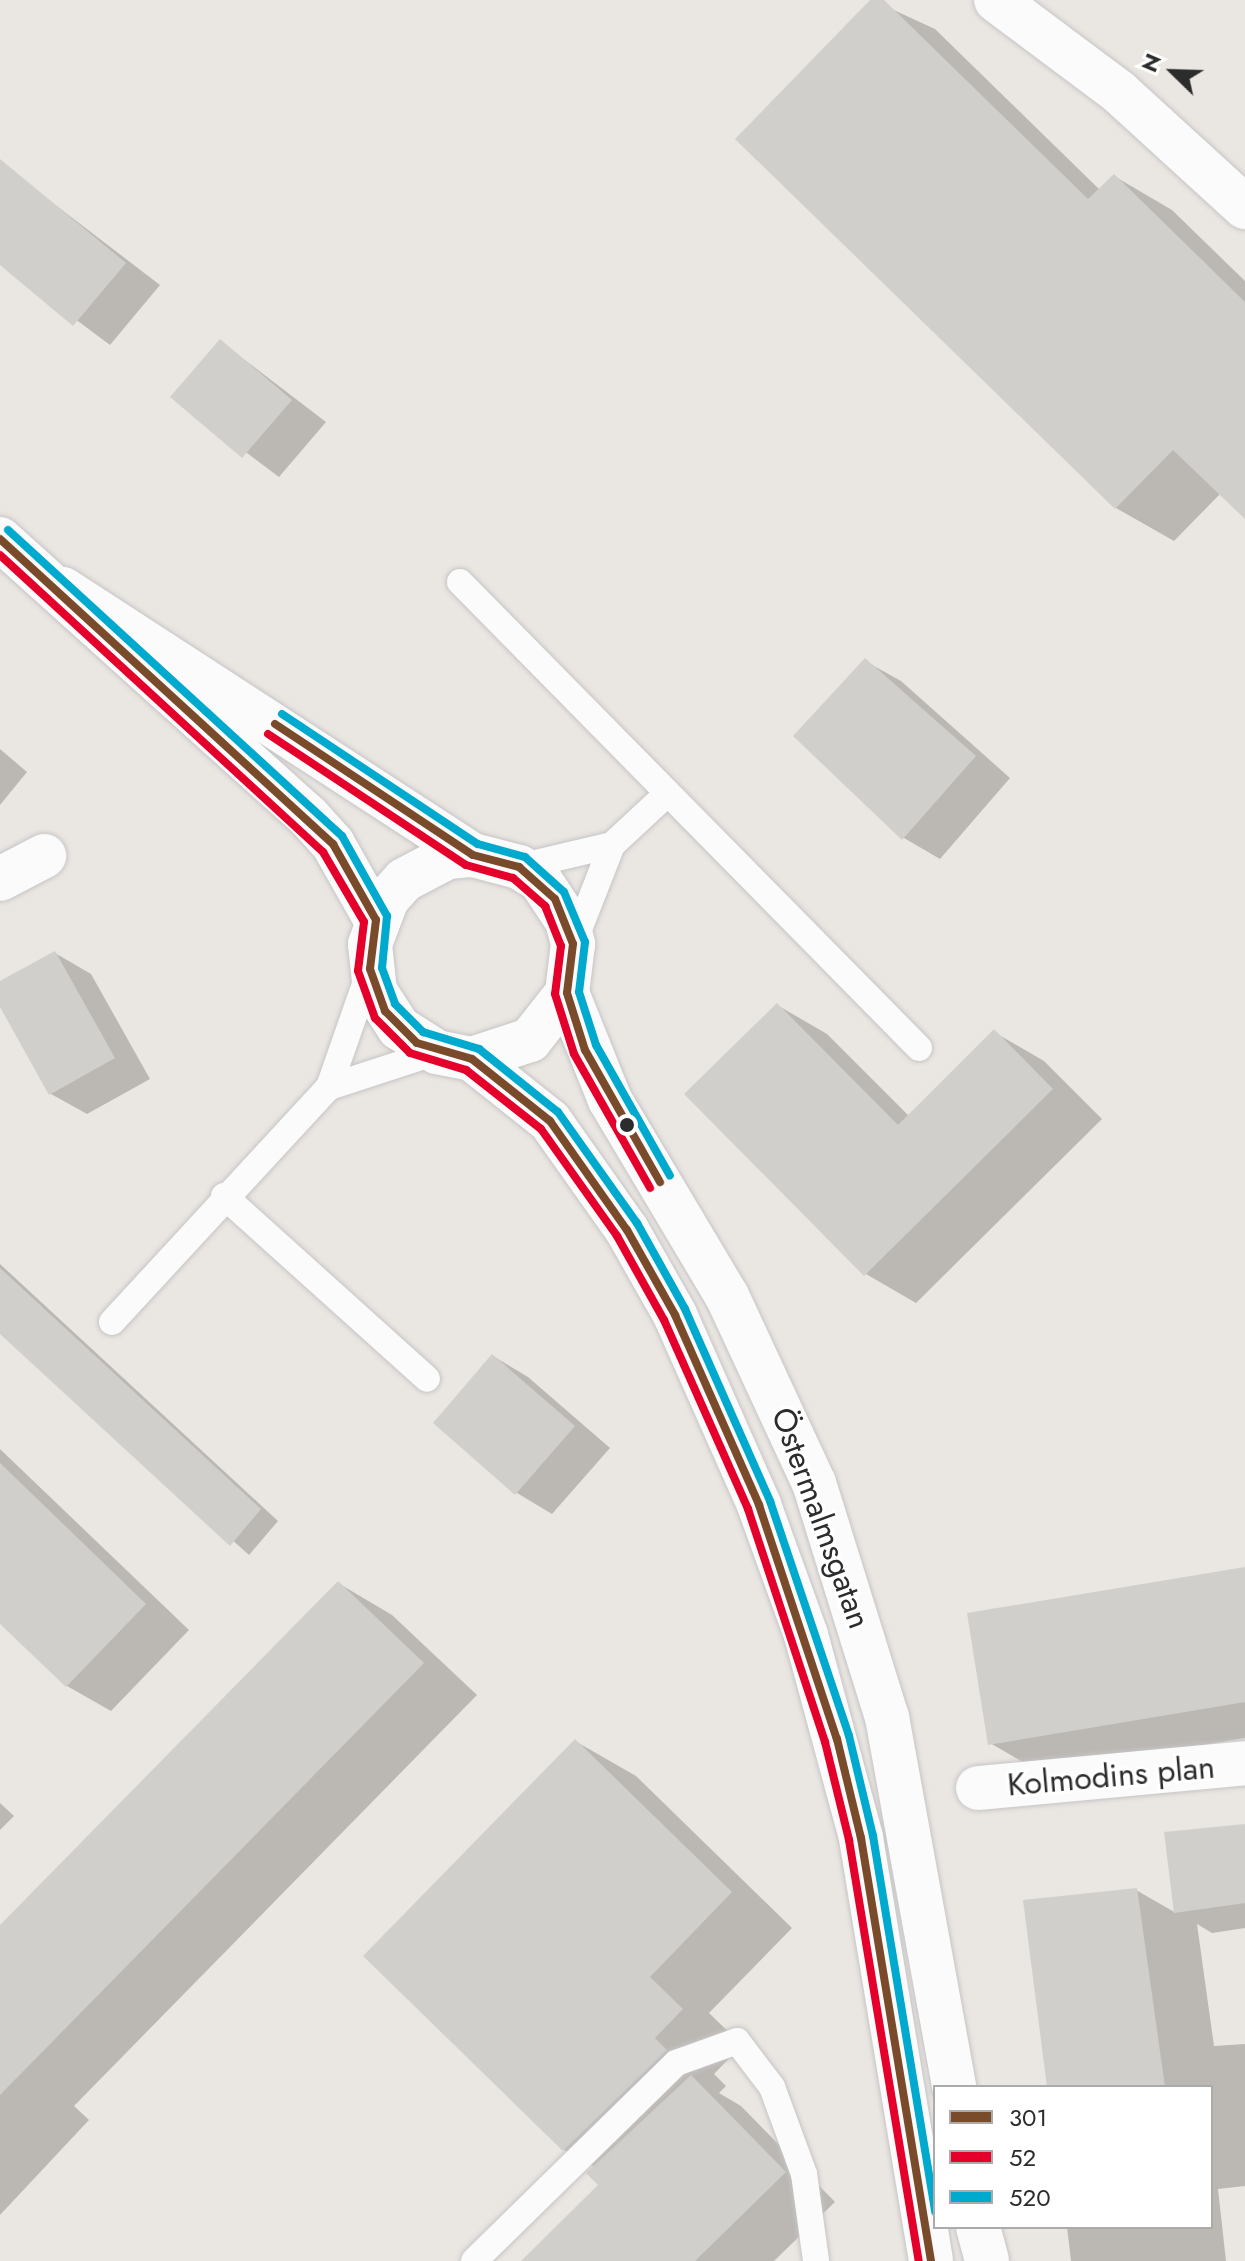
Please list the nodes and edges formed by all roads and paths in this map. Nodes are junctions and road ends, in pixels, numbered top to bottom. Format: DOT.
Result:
graph roads {
  1 [pos="996,0"];
  2 [pos="1245,207"];
  3 [pos="0,539"];
  4 [pos="460,582"];
  5 [pos="63,589"];
  6 [pos="668,793"];
  7 [pos="612,845"];
  8 [pos="473,855"];
  9 [pos="44,856"];
  10 [pos="519,867"];
  11 [pos="0,879"];
  12 [pos="376,920"];
  13 [pos="573,944"];
  14 [pos="370,969"];
  15 [pos="567,993"];
  16 [pos="919,1048"];
  17 [pos="454,1055"];
  18 [pos="329,1087"];
  19 [pos="224,1196"];
  20 [pos="112,1322"];
  21 [pos="427,1379"];
  22 [pos="1245,1763"];
  23 [pos="978,1788"];
  24 [pos="954,2085"];
  25 [pos="979,2229"];
  26 [pos="474,2261"];
  27 [pos="816,2261"];
  28 [pos="931,2261"];
  29 [pos="987,2261"];
  1 -- 2 [label="main road"];
  3 -- 5 [label="main road, Östermalmsgatan"];
  4 -- 6 [label="lane"];
  5 -- 8 [label="main road, Östermalmsgatan"];
  5 -- 12 [label="main road, Östermalmsgatan"];
  6 -- 7 [label="lane"];
  6 -- 16 [label="lane"];
  7 -- 10 [label="lane"];
  7 -- 13 [label="lane"];
  8 -- 10 [label="main road, Östermalmsgatan"];
  8 -- 12 [label="main road"];
  9 -- 11 [label="main road"];
  10 -- 13 [label="main road, Östermalmsgatan"];
  12 -- 14 [label="main road"];
  13 -- 15 [label="main road, Östermalmsgatan"];
  14 -- 17 [label="main road, Östermalmsgatan"];
  14 -- 18 [label="lane"];
  15 -- 17 [label="main road"];
  15 -- 24 [label="main road, Östermalmsgatan"];
  17 -- 18 [label="lane"];
  17 -- 28 [label="main road, Östermalmsgatan"];
  18 -- 19 [label="lane"];
  19 -- 20 [label="lane"];
  19 -- 21 [label="lane"];
  22 -- 23 [label="main road, Kolmodins plan"];
  25 -- 29 [label="main road"];
  26 -- 27 [label="lane"];
}
